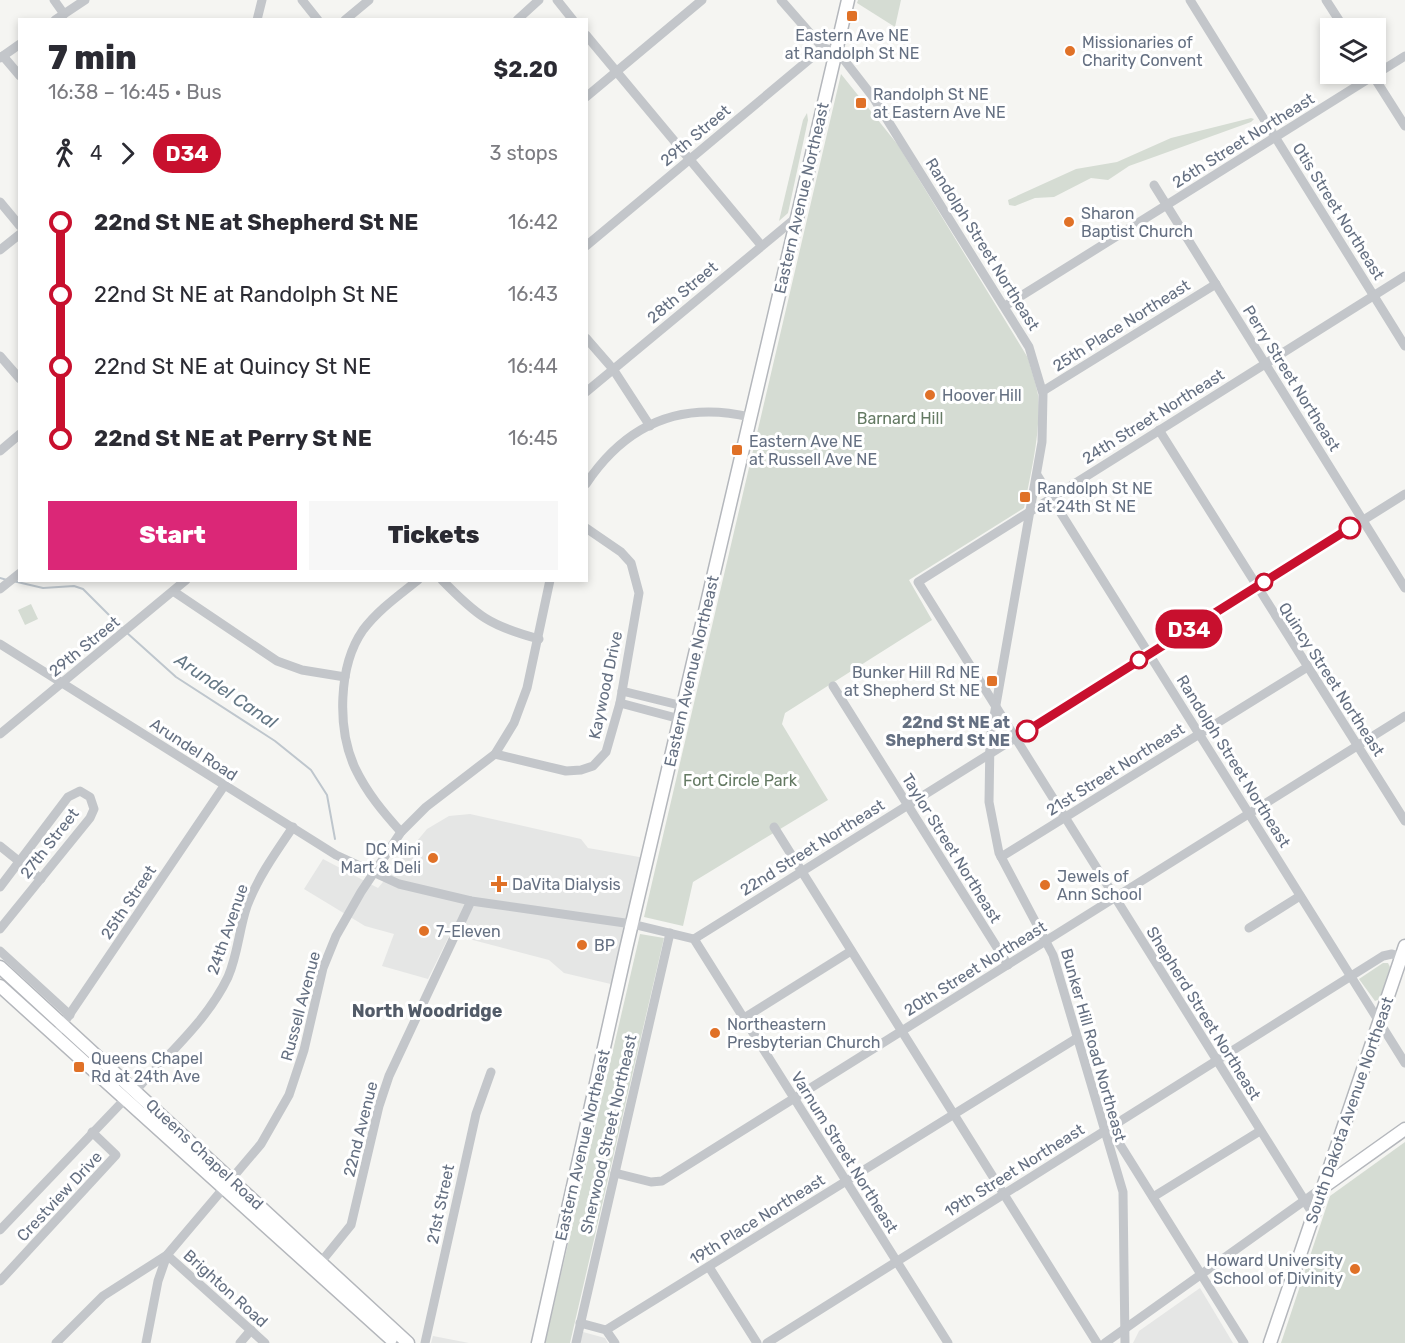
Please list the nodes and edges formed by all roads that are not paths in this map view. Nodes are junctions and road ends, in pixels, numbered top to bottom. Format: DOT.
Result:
graph roads {
  1 [pos="54,0"];
  2 [pos="85,0"];
  3 [pos="262,0"];
  4 [pos="302,0"];
  5 [pos="369,0"];
  6 [pos="539,0"];
  7 [pos="557,0"];
  8 [pos="702,0"];
  9 [pos="781,0"];
  10 [pos="848,0"];
  11 [pos="1190,0"];
  12 [pos="1326,0"];
  13 [pos="64,14"];
  14 [pos="58,18"];
  15 [pos="258,18"];
  16 [pos="316,18"];
  17 [pos="347,18"];
  18 [pos="519,18"];
  19 [pos="571,18"];
  20 [pos="1338,18"];
  21 [pos="588,38"];
  22 [pos="18,45"];
  23 [pos="823,48"];
  24 [pos="836,51"];
  25 [pos="1405,56"];
  26 [pos="1,57"];
  27 [pos="1386,67"];
  28 [pos="617,72"];
  29 [pos="18,74"];
  30 [pos="1358,84"];
  31 [pos="1378,84"];
  32 [pos="588,95"];
  33 [pos="1405,126"];
  34 [pos="1275,137"];
  35 [pos="690,159"];
  36 [pos="1154,185"];
  37 [pos="0,202"];
  38 [pos="1166,205"];
  39 [pos="797,216"];
  40 [pos="18,224"];
  41 [pos="18,236"];
  42 [pos="588,244"];
  43 [pos="761,245"];
  44 [pos="0,250"];
  45 [pos="1405,276"];
  46 [pos="1216,284"];
  47 [pos="1374,295"];
  48 [pos="1005,306"];
  49 [pos="588,340"];
  50 [pos="1405,345"];
  51 [pos="0,356"];
  52 [pos="1265,363"];
  53 [pos="614,369"];
  54 [pos="18,377"];
  55 [pos="588,390"];
  56 [pos="1043,391"];
  57 [pos="750,417"];
  58 [pos="650,426"];
  59 [pos="1159,430"];
  60 [pos="18,436"];
  61 [pos="0,451"];
  62 [pos="1037,475"];
  63 [pos="588,480"];
  64 [pos="1405,494"];
  65 [pos="1051,498"];
  66 [pos="1032,510"];
  67 [pos="1363,520"];
  68 [pos="588,529"];
  69 [pos="18,575"];
  70 [pos="184,582"];
  71 [pos="416,582"];
  72 [pos="444,582"];
  73 [pos="550,582"];
  74 [pos="918,582"];
  75 [pos="1256,587"];
  76 [pos="1405,588"];
  77 [pos="0,589"];
  78 [pos="173,591"];
  79 [pos="539,639"];
  80 [pos="0,644"];
  81 [pos="1149,654"];
  82 [pos="1306,668"];
  83 [pos="345,678"];
  84 [pos="64,682"];
  85 [pos="833,686"];
  86 [pos="622,691"];
  87 [pos="620,703"];
  88 [pos="683,706"];
  89 [pos="996,706"];
  90 [pos="1405,716"];
  91 [pos="680,719"];
  92 [pos="0,734"];
  93 [pos="1199,734"];
  94 [pos="1015,738"];
  95 [pos="1358,745"];
  96 [pos="495,754"];
  97 [pos="989,754"];
  98 [pos="224,786"];
  99 [pos="908,805"];
  100 [pos="1248,814"];
  101 [pos="1065,818"];
  102 [pos="1405,821"];
  103 [pos="293,827"];
  104 [pos="774,827"];
  105 [pos="401,832"];
  106 [pos="0,846"];
  107 [pos="1001,857"];
  108 [pos="20,862"];
  109 [pos="802,872"];
  110 [pos="375,873"];
  111 [pos="40,879"];
  112 [pos="0,887"];
  113 [pos="1300,896"];
  114 [pos="1115,897"];
  115 [pos="471,901"];
  116 [pos="632,924"];
  117 [pos="1249,928"];
  118 [pos="0,929"];
  119 [pos="670,933"];
  120 [pos="694,939"];
  121 [pos="1046,941"];
  122 [pos="0,951"];
  123 [pos="851,951"];
  124 [pos="1403,951"];
  125 [pos="1008,965"];
  126 [pos="0,967"];
  127 [pos="1350,977"];
  128 [pos="0,986"];
  129 [pos="744,1018"];
  130 [pos="1379,1022"];
  131 [pos="62,1025"];
  132 [pos="902,1031"];
  133 [pos="1077,1038"];
  134 [pos="1217,1062"];
  135 [pos="1405,1063"];
  136 [pos="491,1072"];
  137 [pos="131,1094"];
  138 [pos="794,1098"];
  139 [pos="954,1114"];
  140 [pos="1405,1129"];
  141 [pos="1107,1130"];
  142 [pos="1260,1131"];
  143 [pos="92,1132"];
  144 [pos="1131,1162"];
  145 [pos="615,1173"];
  146 [pos="1117,1173"];
  147 [pos="846,1181"];
  148 [pos="229,1183"];
  149 [pos="1322,1188"];
  150 [pos="1004,1194"];
  151 [pos="1153,1197"];
  152 [pos="1304,1202"];
  153 [pos="1313,1214"];
  154 [pos="0,1230"];
  155 [pos="166,1255"];
  156 [pos="321,1262"];
  157 [pos="896,1262"];
  158 [pos="709,1267"];
  159 [pos="1201,1274"];
  160 [pos="0,1281"];
  161 [pos="580,1323"];
  162 [pos="1125,1329"];
  163 [pos="251,1330"];
  164 [pos="606,1330"];
  165 [pos="56,1343"];
  166 [pos="146,1343"];
  167 [pos="240,1343"];
  168 [pos="265,1343"];
  169 [pos="396,1343"];
  170 [pos="408,1343"];
  171 [pos="425,1343"];
  172 [pos="538,1343"];
  173 [pos="576,1343"];
  174 [pos="615,1343"];
  175 [pos="757,1343"];
  176 [pos="766,1343"];
  177 [pos="948,1343"];
  178 [pos="1097,1343"];
  179 [pos="1105,1343"];
  180 [pos="1125,1343"];
  181 [pos="1244,1343"];
  182 [pos="1270,1343"];
  1 -- 13 [label="street"];
  2 -- 13 [label="street"];
  3 -- 15 [label="street"];
  4 -- 16 [label="street"];
  5 -- 17 [label="street"];
  6 -- 18 [label="street"];
  7 -- 19 [label="street"];
  8 -- 28 [label="street"];
  9 -- 23 [label="street"];
  10 -- 24 [label="main road, Eastern Avenue Northeast"];
  11 -- 34 [label="street, Otis Street Northeast"];
  12 -- 20 [label="street"];
  13 -- 14 [label="street"];
  21 -- 28 [label="street"];
  22 -- 26 [label="street"];
  23 -- 24 [label="street"];
  23 -- 35 [label="street, 29th Street"];
  24 -- 39 [label="main road, Eastern Avenue Northeast"];
  24 -- 48 [label="street, Randolph Street Northeast"];
  25 -- 27 [label="street, 26th Street Northeast"];
  26 -- 29 [label="street"];
  28 -- 32 [label="street"];
  28 -- 35 [label="street"];
  30 -- 34 [label="street, 26th Street Northeast"];
  31 -- 33 [label="street"];
  34 -- 38 [label="street, 26th Street Northeast"];
  34 -- 47 [label="street, Otis Street Northeast"];
  35 -- 42 [label="street, 29th Street"];
  35 -- 43 [label="street"];
  36 -- 38 [label="street, Perry Street Northeast"];
  37 -- 40 [label="street"];
  38 -- 46 [label="street, Perry Street Northeast"];
  38 -- 48 [label="street, 26th Street Northeast"];
  39 -- 43 [label="street, 28th Street"];
  39 -- 57 [label="main road, Eastern Avenue Northeast"];
  41 -- 44 [label="street"];
  43 -- 53 [label="street, 28th Street"];
  45 -- 47 [label="street, 24th Street Northeast"];
  46 -- 52 [label="street, Perry Street Northeast"];
  46 -- 56 [label="street, 25th Place Northeast"];
  47 -- 50 [label="street, Otis Street Northeast"];
  47 -- 52 [label="street, 24th Street Northeast"];
  48 -- 56 [label="street, Randolph Street Northeast"];
  49 -- 53 [label="street"];
  51 -- 54 [label="street"];
  52 -- 59 [label="street, 24th Street Northeast"];
  52 -- 67 [label="street, Perry Street Northeast"];
  53 -- 55 [label="street, 28th Street"];
  53 -- 58 [label="street"];
  56 -- 62 [label="street, Randolph Street Northeast"];
  57 -- 58 [label="street"];
  57 -- 88 [label="main road, Eastern Avenue Northeast"];
  58 -- 63 [label="street"];
  59 -- 65 [label="street, 24th Street Northeast"];
  59 -- 75 [label="street, Quincy Street Northeast"];
  60 -- 61 [label="street"];
  62 -- 65 [label="street, Randolph Street Northeast"];
  62 -- 66 [label="street, Randolph Street Northeast"];
  64 -- 67 [label="street, 22nd Street Northeast"];
  65 -- 66 [label="street, 24th Street Northeast"];
  65 -- 81 [label="street, Randolph Street Northeast"];
  66 -- 74 [label="street, 24th Street Northeast"];
  66 -- 89 [label="street, Bunker Hill Road Northeast"];
  67 -- 75 [label="street, 22nd Street Northeast"];
  67 -- 76 [label="street, Perry Street Northeast"];
  68 -- 86 [label="street, Kaywood Drive"];
  69 -- 77 [label="street"];
  70 -- 78 [label="street, 29th Street"];
  71 -- 83 [label="street"];
  72 -- 79 [label="street"];
  73 -- 79 [label="street, Russell Avenue"];
  74 -- 89 [label="street, Shepherd Street Northeast"];
  75 -- 81 [label="street, 22nd Street Northeast"];
  75 -- 82 [label="street, Quincy Street Northeast"];
  78 -- 83 [label="street"];
  78 -- 84 [label="street, 29th Street"];
  79 -- 96 [label="street, Russell Avenue"];
  80 -- 84 [label="street, Arundel Road"];
  81 -- 93 [label="street, Randolph Street Northeast"];
  81 -- 94 [label="street, 22nd Street Northeast"];
  82 -- 93 [label="street, 21st Street Northeast"];
  82 -- 95 [label="street, Quincy Street Northeast"];
  83 -- 105 [label="street"];
  84 -- 92 [label="street, 29th Street"];
  84 -- 98 [label="street, Arundel Road"];
  85 -- 99 [label="street, Taylor Street Northeast"];
  86 -- 87 [label="street, Kaywood Drive"];
  86 -- 88 [label="street"];
  87 -- 91 [label="street"];
  87 -- 96 [label="street, Kaywood Drive"];
  88 -- 91 [label="main road, Eastern Avenue Northeast"];
  89 -- 94 [label="street, Shepherd Street Northeast"];
  89 -- 97 [label="street, Bunker Hill Road Northeast"];
  90 -- 95 [label="street, 20th Street Northeast"];
  91 -- 116 [label="main road, Eastern Avenue Northeast"];
  93 -- 100 [label="street, Randolph Street Northeast"];
  93 -- 101 [label="street, 21st Street Northeast"];
  94 -- 97 [label="street, 22nd Street Northeast"];
  94 -- 101 [label="street, Shepherd Street Northeast"];
  95 -- 100 [label="street, 20th Street Northeast"];
  95 -- 102 [label="street, Quincy Street Northeast"];
  96 -- 105 [label="street, Russell Avenue"];
  97 -- 99 [label="street, 22nd Street Northeast"];
  97 -- 107 [label="street, Bunker Hill Road Northeast"];
  98 -- 103 [label="street, Arundel Road"];
  98 -- 131 [label="street, 25th Street"];
  99 -- 109 [label="street, 22nd Street Northeast"];
  99 -- 125 [label="street, Taylor Street Northeast"];
  100 -- 113 [label="street, Randolph Street Northeast"];
  100 -- 114 [label="street, 20th Street Northeast"];
  101 -- 107 [label="street, 21st Street Northeast"];
  101 -- 114 [label="street, Shepherd Street Northeast"];
  103 -- 110 [label="street, Arundel Road"];
  103 -- 137 [label="street, 24th Avenue"];
  104 -- 109 [label="street"];
  105 -- 110 [label="street, Russell Avenue"];
  106 -- 108 [label="street"];
  107 -- 121 [label="street, Bunker Hill Road Northeast"];
  108 -- 111 [label="street"];
  108 -- 111 [label="street, 27th Street"];
  108 -- 112 [label="street, 27th Street"];
  109 -- 120 [label="street, 22nd Street Northeast"];
  109 -- 123 [label="street"];
  110 -- 115 [label="street, Arundel Road"];
  110 -- 148 [label="street, Russell Avenue"];
  111 -- 118 [label="street, 27th Street"];
  113 -- 117 [label="street"];
  113 -- 127 [label="street, Randolph Street Northeast"];
  114 -- 121 [label="street, 20th Street Northeast"];
  114 -- 134 [label="street, Shepherd Street Northeast"];
  115 -- 116 [label="street, Arundel Road"];
  115 -- 156 [label="street, 22nd Avenue"];
  116 -- 119 [label="street"];
  116 -- 172 [label="main road, Eastern Avenue Northeast"];
  119 -- 120 [label="street"];
  119 -- 145 [label="street, Sherwood Street Northeast"];
  120 -- 129 [label="street, Varnum Street Northeast"];
  121 -- 125 [label="street, 20th Street Northeast"];
  121 -- 133 [label="street, Bunker Hill Road Northeast"];
  122 -- 131 [label="street, Queens Chapel Road"];
  123 -- 129 [label="street"];
  123 -- 132 [label="street"];
  124 -- 127 [label="street, 19th Street Northeast"];
  124 -- 130 [label="main road, South Dakota Avenue Northeast"];
  125 -- 132 [label="street, 20th Street Northeast"];
  126 -- 131 [label="main road, Queens Chapel Road"];
  127 -- 130 [label="street, Randolph Street Northeast"];
  127 -- 134 [label="street, 19th Street Northeast"];
  128 -- 131 [label="main road, Queens Chapel Road"];
  129 -- 138 [label="street, Varnum Street Northeast"];
  130 -- 135 [label="street, Randolph Street Northeast"];
  130 -- 149 [label="main road, South Dakota Avenue Northeast"];
  131 -- 137 [label="main road, Queens Chapel Road"];
  132 -- 138 [label="street, 20th Street Northeast"];
  132 -- 139 [label="street"];
  133 -- 139 [label="street, 19th Place Northeast"];
  133 -- 141 [label="street, Bunker Hill Road Northeast"];
  134 -- 141 [label="street, 19th Street Northeast"];
  134 -- 142 [label="street, Shepherd Street Northeast"];
  136 -- 171 [label="street, 21st Street"];
  137 -- 143 [label="street, Crestview Drive"];
  137 -- 148 [label="main road, Queens Chapel Road"];
  137 -- 148 [label="main road, Queens Chapel Road"];
  138 -- 145 [label="street, 20th Street Northeast"];
  138 -- 147 [label="street, Varnum Street Northeast"];
  139 -- 147 [label="street, 19th Place Northeast"];
  139 -- 150 [label="street"];
  140 -- 149 [label="main road"];
  141 -- 144 [label="street"];
  141 -- 146 [label="street, Bunker Hill Road Northeast"];
  141 -- 150 [label="street, 19th Street Northeast"];
  142 -- 151 [label="street"];
  142 -- 152 [label="street, Shepherd Street Northeast"];
  143 -- 154 [label="street, Crestview Drive"];
  143 -- 160 [label="street, Crestview Drive"];
  144 -- 146 [label="street, Bunker Hill Road Northeast"];
  144 -- 151 [label="street"];
  145 -- 161 [label="street, Sherwood Street Northeast"];
  146 -- 162 [label="street, Bunker Hill Road Northeast"];
  147 -- 157 [label="street, Varnum Street Northeast"];
  147 -- 158 [label="street, 19th Place Northeast"];
  148 -- 155 [label="street, Russell Avenue"];
  148 -- 156 [label="main road, Queens Chapel Road"];
  148 -- 169 [label="main road, Queens Chapel Road"];
  149 -- 152 [label="street"];
  149 -- 153 [label="main road, South Dakota Avenue Northeast"];
  150 -- 157 [label="street, 19th Street Northeast"];
  150 -- 178 [label="street"];
  151 -- 159 [label="street"];
  152 -- 153 [label="street, Shepherd Street Northeast"];
  152 -- 159 [label="street"];
  153 -- 182 [label="main road, South Dakota Avenue Northeast"];
  155 -- 163 [label="street, Brighton Road"];
  155 -- 165 [label="street, Russell Avenue"];
  155 -- 166 [label="street"];
  156 -- 170 [label="main road, Queens Chapel Road"];
  157 -- 176 [label="street, 19th Street Northeast"];
  157 -- 177 [label="street, Varnum Street Northeast"];
  158 -- 164 [label="street, 19th Place Northeast"];
  158 -- 175 [label="street"];
  159 -- 162 [label="street"];
  159 -- 181 [label="street"];
  161 -- 164 [label="street"];
  161 -- 173 [label="street, Sherwood Street Northeast"];
  162 -- 179 [label="street"];
  162 -- 180 [label="street, Bunker Hill Road Northeast"];
  163 -- 167 [label="street"];
  163 -- 168 [label="street, Brighton Road"];
  164 -- 174 [label="street"];
}
